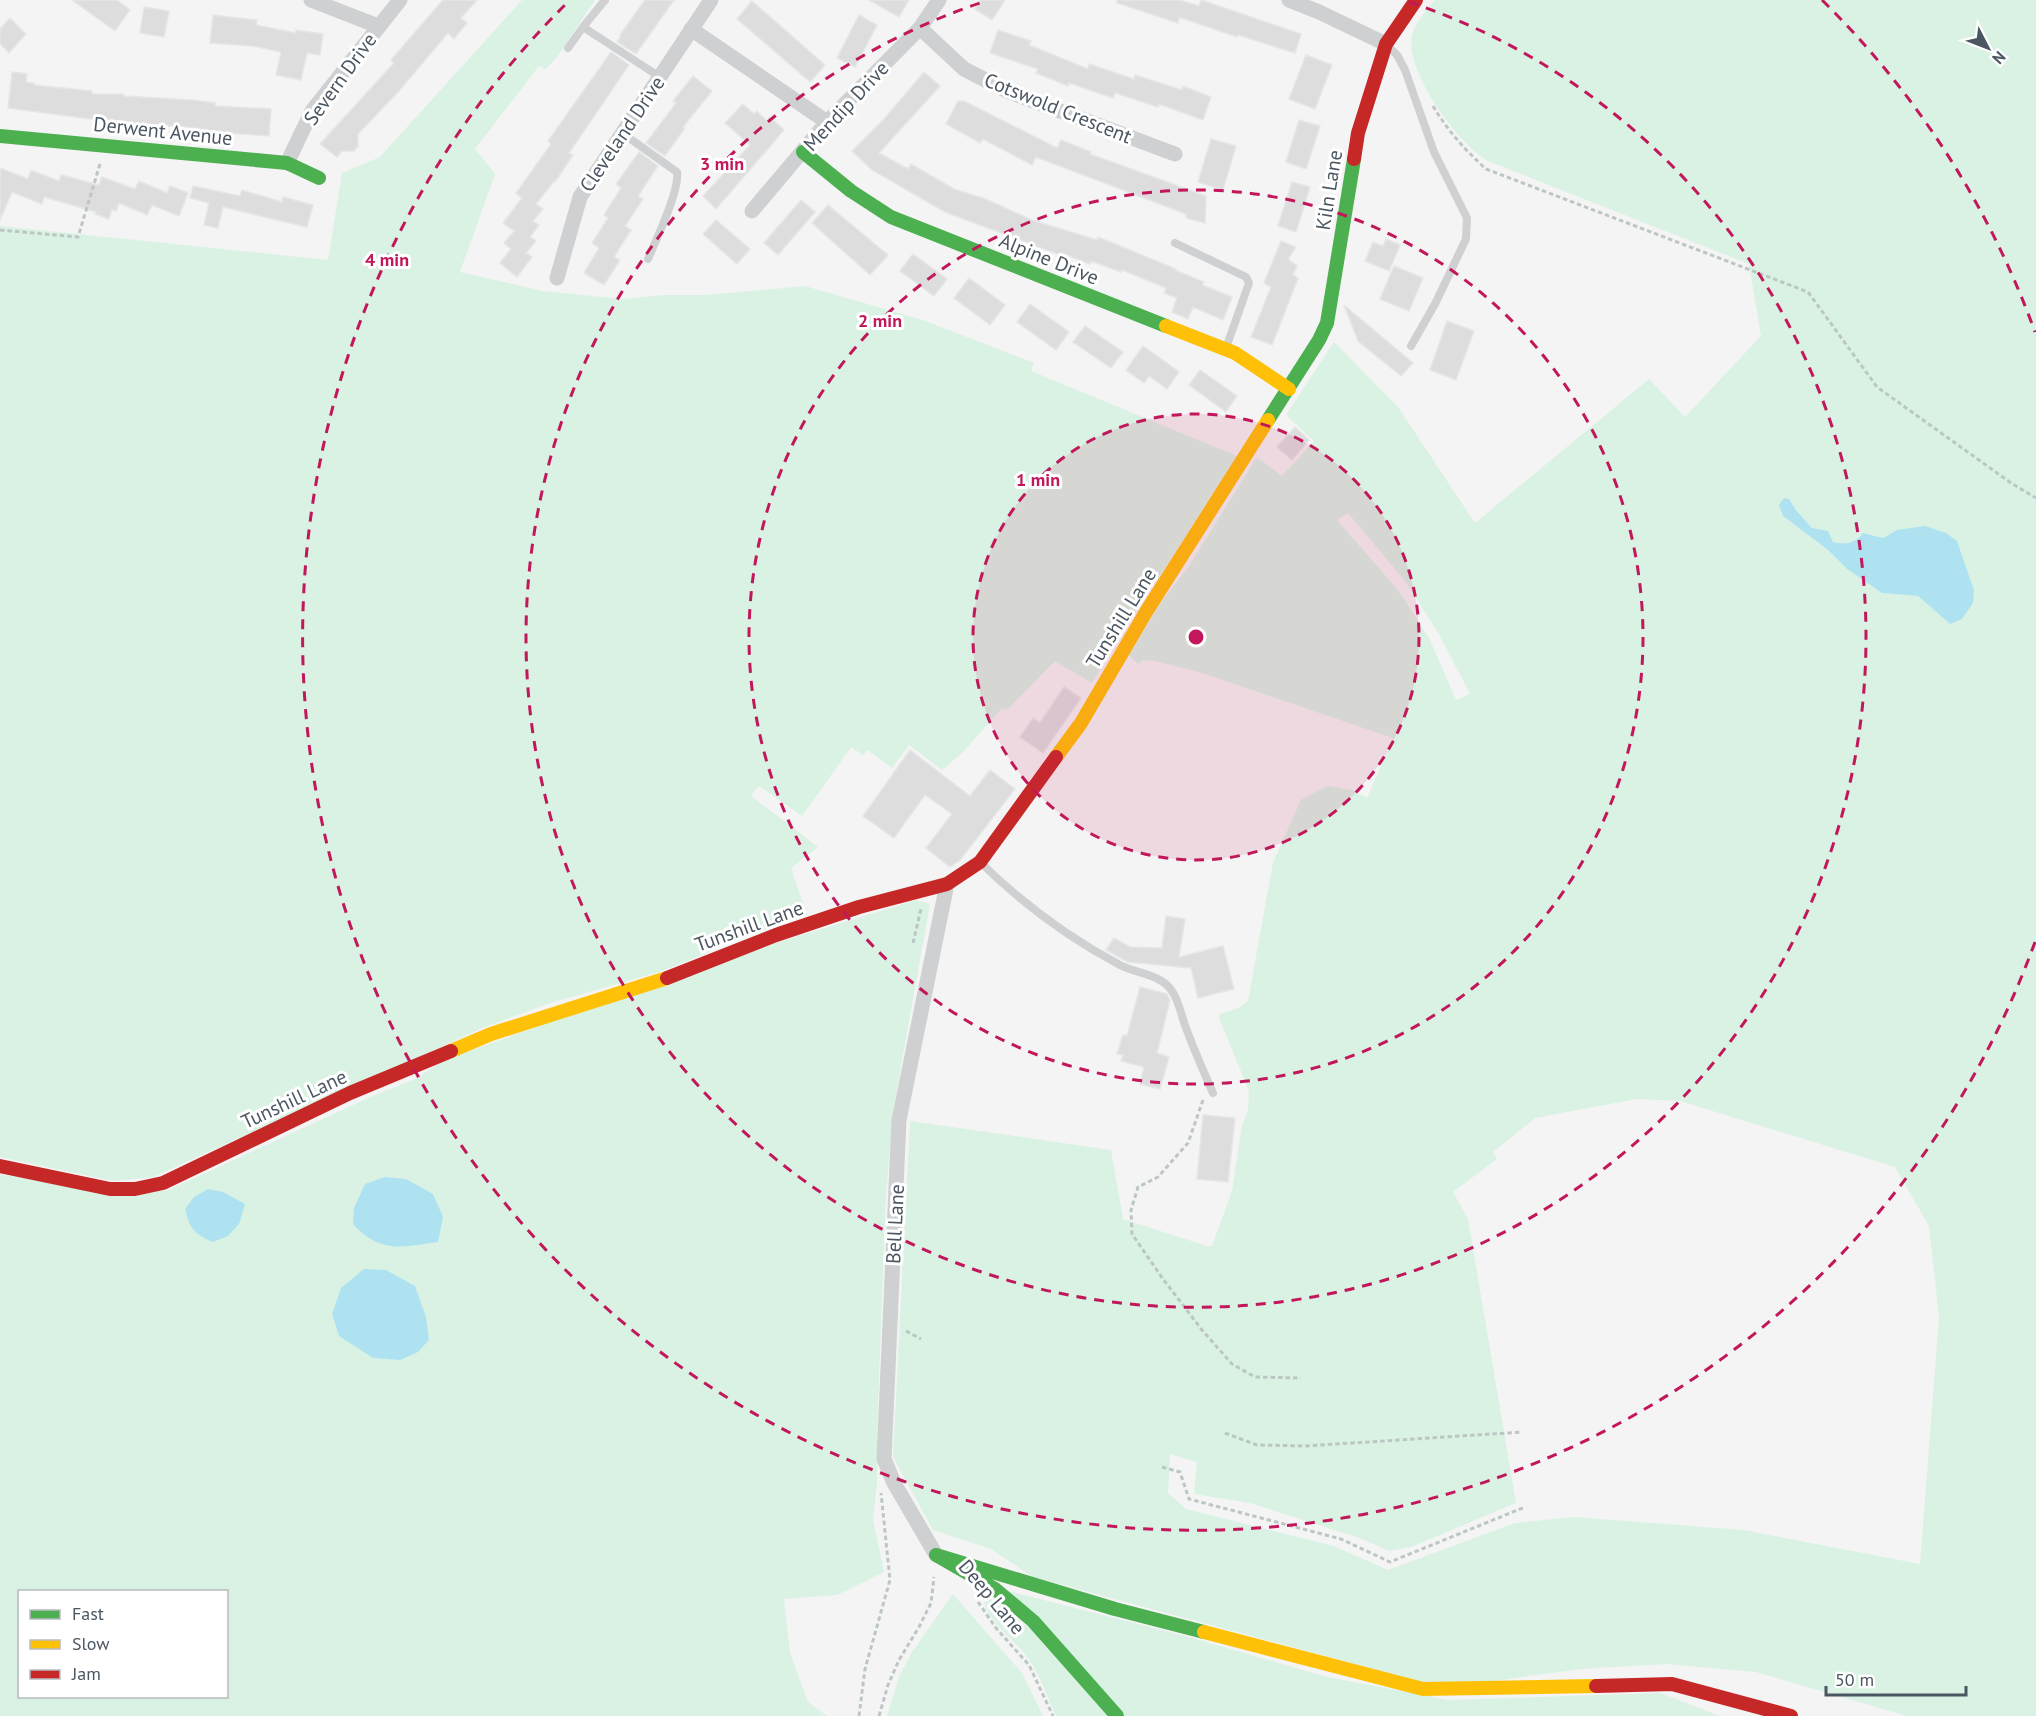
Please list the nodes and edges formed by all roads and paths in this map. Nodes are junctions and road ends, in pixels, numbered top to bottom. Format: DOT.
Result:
graph roads {
  1 [pos="311,0"];
  2 [pos="400,0"];
  3 [pos="604,0"];
  4 [pos="711,0"];
  5 [pos="939,0"];
  6 [pos="1288,0"];
  7 [pos="1416,0"];
  8 [pos="378,26"];
  9 [pos="583,27"];
  10 [pos="920,28"];
  11 [pos="692,29"];
  12 [pos="1386,44"];
  13 [pos="568,48"];
  14 [pos="660,77"];
  15 [pos="1428,98"];
  16 [pos="827,122"];
  17 [pos="622,133"];
  18 [pos="0,136"];
  19 [pos="106,145"];
  20 [pos="803,152"];
  21 [pos="1175,154"];
  22 [pos="287,163"];
  23 [pos="319,178"];
  24 [pos="752,211"];
  25 [pos="0,230"];
  26 [pos="1175,243"];
  27 [pos="648,259"];
  28 [pos="557,278"];
  29 [pos="1411,346"];
  30 [pos="1226,349"];
  31 [pos="1289,388"];
  32 [pos="2036,498"];
  33 [pos="980,862"];
  34 [pos="946,884"];
  35 [pos="924,890"];
  36 [pos="913,943"];
  37 [pos="1209,1084"];
  38 [pos="1213,1093"];
  39 [pos="0,1166"];
  40 [pos="1301,1378"];
  41 [pos="1522,1432"];
  42 [pos="1225,1433"];
  43 [pos="1162,1467"];
  44 [pos="889,1472"];
  45 [pos="1525,1507"];
  46 [pos="936,1555"];
  47 [pos="977,1602"];
  48 [pos="860,1716"];
  49 [pos="879,1716"];
  50 [pos="1053,1716"];
  51 [pos="1117,1716"];
  52 [pos="1791,1716"];
  1 -- 8 [label="street"];
  2 -- 8 [label="street, Severn Drive"];
  3 -- 9 [label="lane"];
  4 -- 11 [label="street, Cleveland Drive"];
  5 -- 10 [label="street, Mendip Drive"];
  6 -- 12 [label="street"];
  7 -- 12 [label="street, Kiln Lane"];
  8 -- 22 [label="street, Severn Drive"];
  9 -- 13 [label="lane"];
  9 -- 14 [label="lane"];
  10 -- 16 [label="street, Mendip Drive"];
  10 -- 21 [label="street, Cotswold Crescent"];
  11 -- 14 [label="street, Cleveland Drive"];
  11 -- 16 [label="street"];
  12 -- 29 [label="lane"];
  12 -- 31 [label="street, Kiln Lane"];
  14 -- 17 [label="street, Cleveland Drive"];
  15 -- 32 [label="path"];
  16 -- 20 [label="street, Mendip Drive"];
  17 -- 27 [label="lane"];
  17 -- 28 [label="street, Cleveland Drive"];
  18 -- 19 [label="street, Derwent Avenue"];
  19 -- 22 [label="street, Derwent Avenue"];
  19 -- 25 [label="path"];
  20 -- 24 [label="street, Mendip Drive"];
  20 -- 30 [label="street, Alpine Drive"];
  22 -- 23 [label="street, Derwent Avenue"];
  26 -- 30 [label="lane"];
  30 -- 31 [label="street, Alpine Drive"];
  31 -- 33 [label="street, Tunshill Lane"];
  33 -- 34 [label="street, Tunshill Lane"];
  33 -- 37 [label="lane"];
  34 -- 35 [label="street, Tunshill Lane"];
  34 -- 44 [label="street, Bell Lane"];
  35 -- 36 [label="path"];
  35 -- 39 [label="street, Tunshill Lane"];
  37 -- 38 [label="lane"];
  37 -- 40 [label="path"];
  41 -- 42 [label="path"];
  43 -- 45 [label="path"];
  44 -- 46 [label="street, Bell Lane"];
  44 -- 48 [label="path"];
  46 -- 49 [label="path, Deep Lane"];
  46 -- 51 [label="street"];
  46 -- 52 [label="street"];
  47 -- 50 [label="path, Deep Lane"];
}
